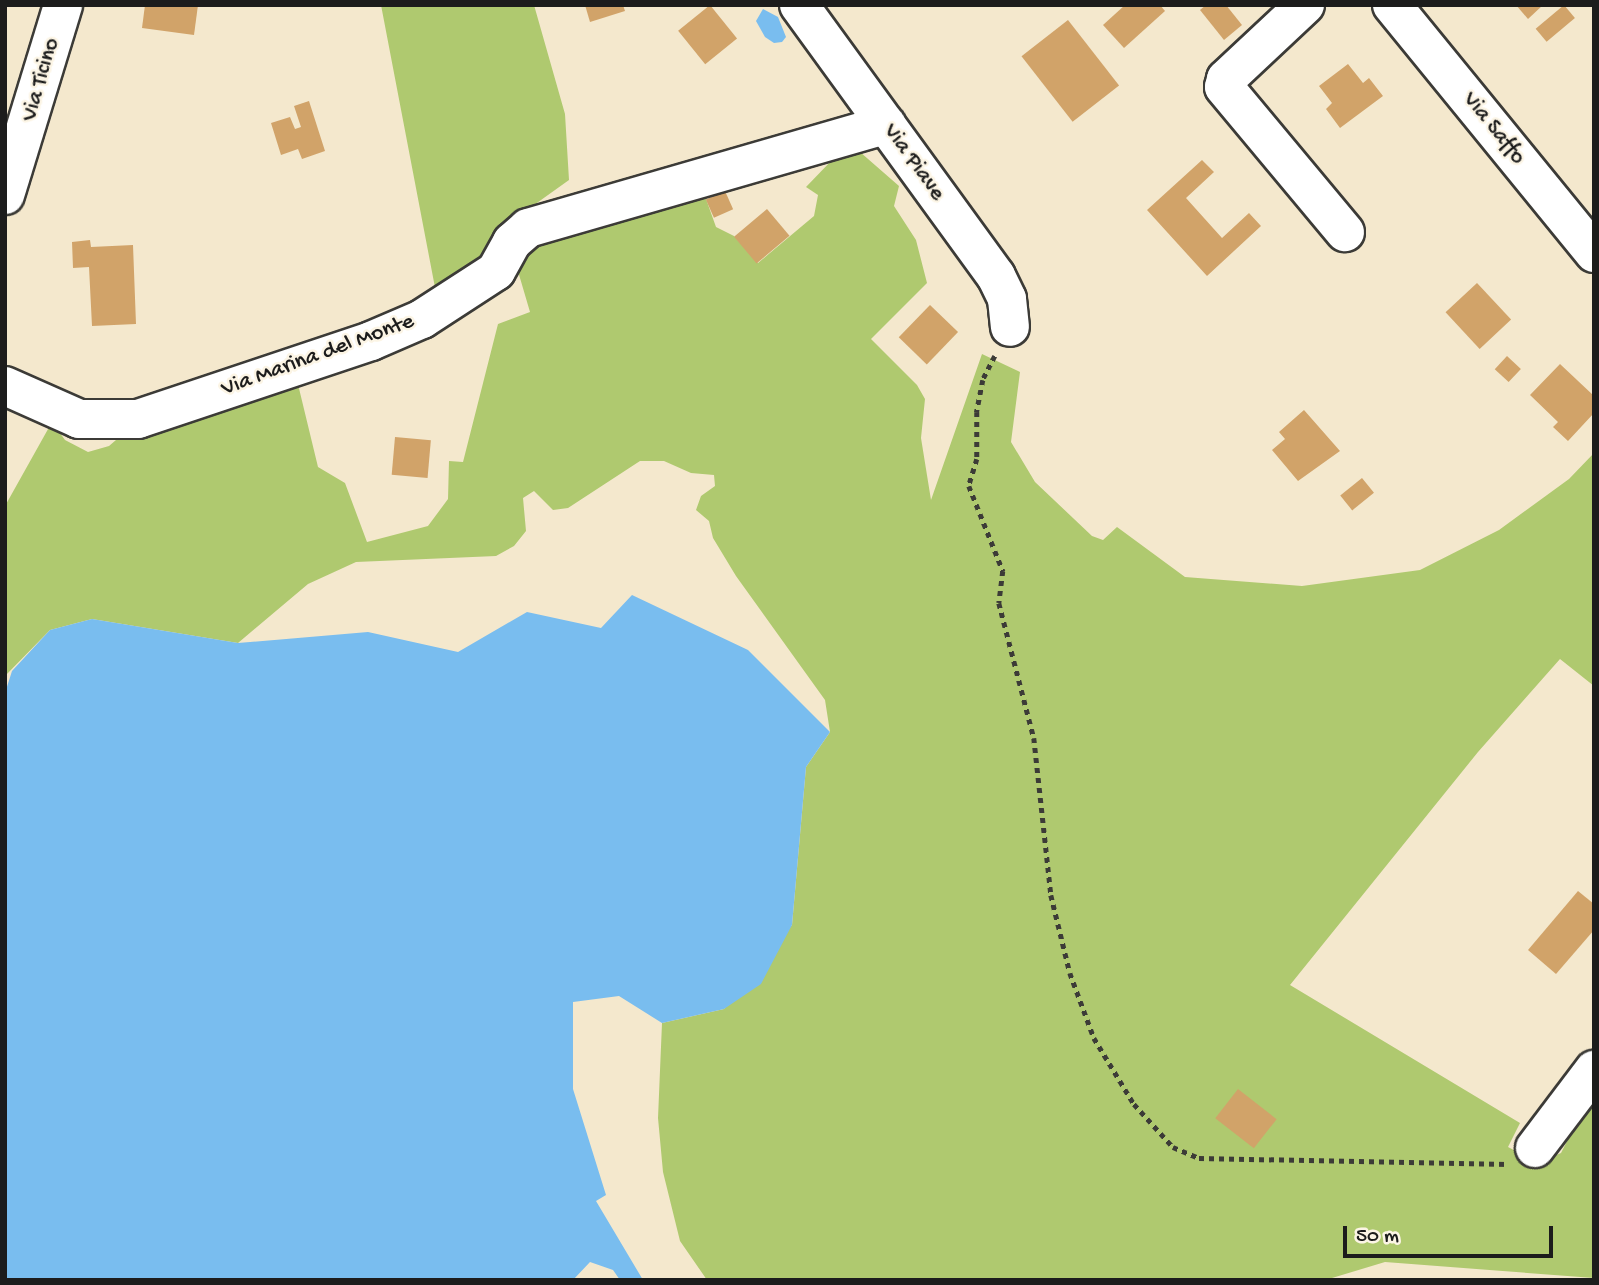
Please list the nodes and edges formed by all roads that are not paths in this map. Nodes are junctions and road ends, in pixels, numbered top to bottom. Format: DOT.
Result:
graph roads {
  1 [pos="63,5"];
  2 [pos="799,5"];
  3 [pos="1305,5"];
  4 [pos="1392,5"];
  5 [pos="886,125"];
  6 [pos="5,195"];
  7 [pos="1345,232"];
  8 [pos="1594,253"];
  9 [pos="1010,327"];
  10 [pos="5,386"];
  11 [pos="1594,1070"];
  12 [pos="1535,1148"];
  1 -- 6 [label="street, Via Ticino"];
  2 -- 5 [label="street, Via Piave"];
  3 -- 7 [label="street"];
  4 -- 8 [label="street, Via Saffo"];
  5 -- 9 [label="street, Via Piave"];
  5 -- 10 [label="street, Via Marina del Monte"];
  11 -- 12 [label="street"];
}
